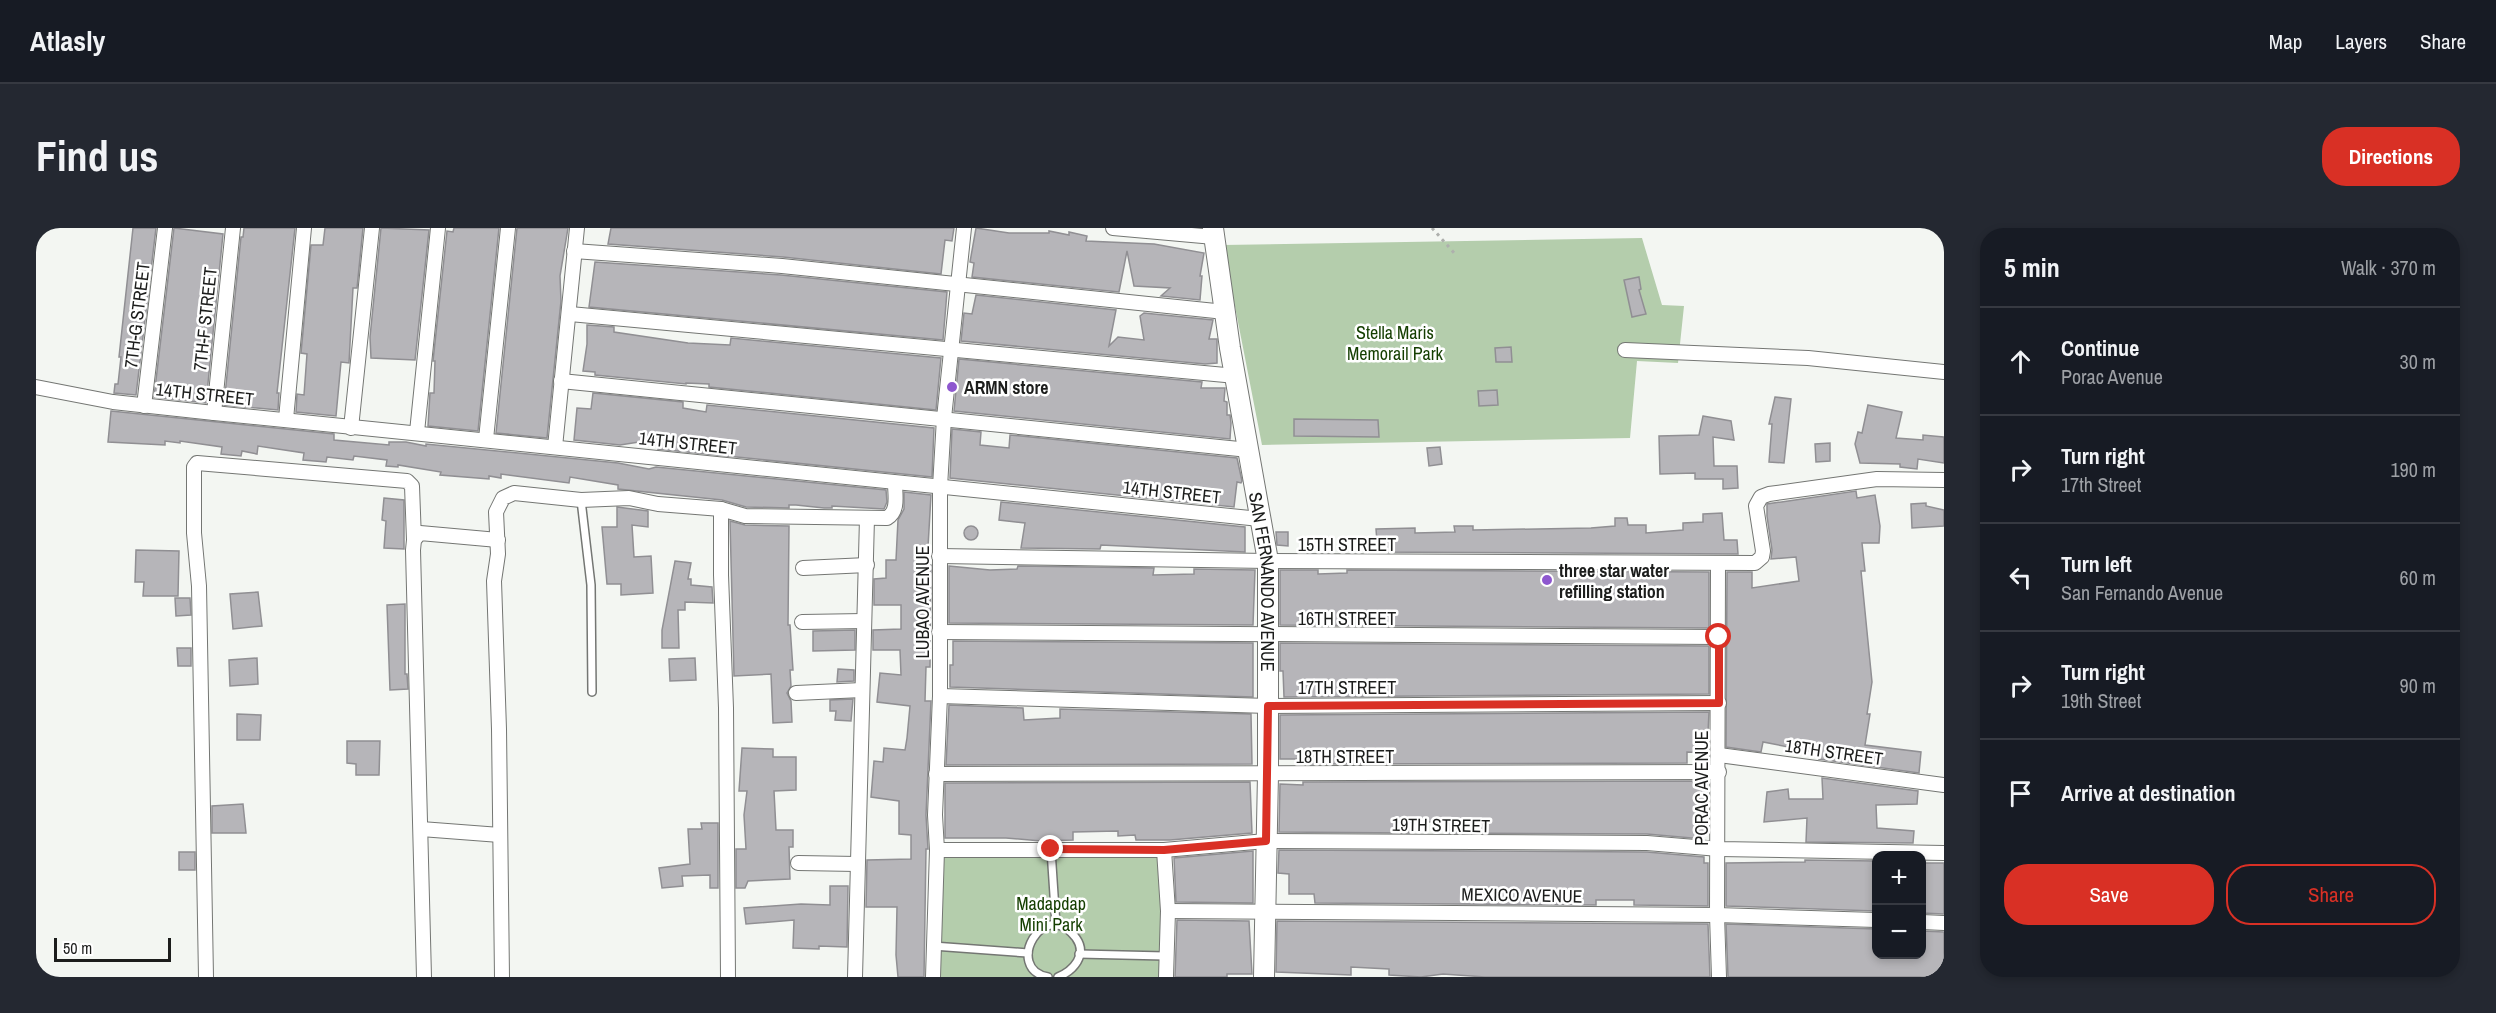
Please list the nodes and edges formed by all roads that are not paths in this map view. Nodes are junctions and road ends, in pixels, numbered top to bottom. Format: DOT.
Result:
graph roads {
  1 [pos="165,228"];
  2 [pos="233,228"];
  3 [pos="304,228"];
  4 [pos="372,228"];
  5 [pos="438,228"];
  6 [pos="508,228"];
  7 [pos="577,228"];
  8 [pos="964,228"];
  9 [pos="1113,228"];
  10 [pos="1213,233"];
  11 [pos="574,251"];
  12 [pos="960,283"];
  13 [pos="1225,312"];
  14 [pos="570,314"];
  15 [pos="951,349"];
  16 [pos="1625,350"];
  17 [pos="1944,372"];
  18 [pos="1236,376"];
  19 [pos="561,381"];
  20 [pos="36,387"];
  21 [pos="144,406"];
  22 [pos="214,413"];
  23 [pos="944,418"];
  24 [pos="286,419"];
  25 [pos="351,428"];
  26 [pos="417,432"];
  27 [pos="486,439"];
  28 [pos="555,447"];
  29 [pos="1250,450"];
  30 [pos="1944,480"];
  31 [pos="895,483"];
  32 [pos="940,488"];
  33 [pos="581,500"];
  34 [pos="721,509"];
  35 [pos="867,518"];
  36 [pos="1260,519"];
  37 [pos="414,540"];
  38 [pos="498,540"];
  39 [pos="939,556"];
  40 [pos="1268,561"];
  41 [pos="1718,563"];
  42 [pos="867,565"];
  43 [pos="802,567"];
  44 [pos="864,621"];
  45 [pos="802,622"];
  46 [pos="939,632"];
  47 [pos="1268,636"];
  48 [pos="1719,637"];
  49 [pos="862,690"];
  50 [pos="592,692"];
  51 [pos="796,693"];
  52 [pos="940,696"];
  53 [pos="1719,703"];
  54 [pos="1268,706"];
  55 [pos="1719,755"];
  56 [pos="1719,772"];
  57 [pos="936,774"];
  58 [pos="1268,774"];
  59 [pos="1944,785"];
  60 [pos="421,829"];
  61 [pos="500,835"];
  62 [pos="1266,841"];
  63 [pos="1051,849"];
  64 [pos="1719,849"];
  65 [pos="937,850"];
  66 [pos="1164,850"];
  67 [pos="1944,853"];
  68 [pos="798,863"];
  69 [pos="857,864"];
  70 [pos="1266,910"];
  71 [pos="1168,911"];
  72 [pos="1717,915"];
  73 [pos="1872,920"];
  74 [pos="1926,922"];
  75 [pos="1944,923"];
  76 [pos="1056,925"];
  77 [pos="933,946"];
  78 [pos="1028,953"];
  79 [pos="1079,954"];
  80 [pos="1165,956"];
  81 [pos="206,977"];
  82 [pos="424,977"];
  83 [pos="501,977"];
  84 [pos="728,977"];
  85 [pos="855,977"];
  86 [pos="933,977"];
  87 [pos="1048,977"];
  88 [pos="1058,977"];
  89 [pos="1166,977"];
  90 [pos="1264,977"];
  91 [pos="1719,977"];
  1 -- 21 [label="street, 7TH-G STREET"];
  2 -- 22 [label="street, 7TH-F STREET"];
  3 -- 24 [label="street"];
  4 -- 25 [label="street"];
  5 -- 26 [label="street"];
  6 -- 27 [label="street"];
  7 -- 11 [label="street"];
  8 -- 12 [label="street, LUBAO AVENUE"];
  9 -- 10 [label="street"];
  10 -- 13 [label="main road, SAN FERNANDO AVENUE"];
  11 -- 12 [label="street"];
  11 -- 14 [label="street"];
  12 -- 13 [label="street"];
  12 -- 15 [label="street, LUBAO AVENUE"];
  13 -- 18 [label="main road, SAN FERNANDO AVENUE"];
  14 -- 15 [label="street"];
  14 -- 19 [label="street"];
  15 -- 18 [label="street"];
  15 -- 23 [label="street, LUBAO AVENUE"];
  16 -- 17 [label="street"];
  18 -- 29 [label="main road, SAN FERNANDO AVENUE"];
  19 -- 23 [label="street"];
  19 -- 28 [label="street"];
  20 -- 21 [label="street, 14TH STREET"];
  21 -- 22 [label="street, 14TH STREET"];
  22 -- 24 [label="street, 14TH STREET"];
  23 -- 29 [label="street"];
  23 -- 32 [label="street, LUBAO AVENUE"];
  24 -- 25 [label="street, 14TH STREET"];
  25 -- 26 [label="street, 14TH STREET"];
  26 -- 27 [label="street, 14TH STREET"];
  27 -- 28 [label="street, 14TH STREET"];
  28 -- 31 [label="street, 14TH STREET"];
  29 -- 36 [label="main road, SAN FERNANDO AVENUE"];
  30 -- 41 [label="street, 15TH STREET"];
  31 -- 32 [label="street, 14TH STREET"];
  31 -- 35 [label="street"];
  32 -- 36 [label="street, 14TH STREET"];
  32 -- 39 [label="street, LUBAO AVENUE"];
  33 -- 34 [label="street"];
  33 -- 38 [label="street"];
  33 -- 50 [label="lane"];
  34 -- 35 [label="street"];
  34 -- 84 [label="street"];
  35 -- 42 [label="street"];
  36 -- 40 [label="main road, SAN FERNANDO AVENUE"];
  37 -- 38 [label="street"];
  37 -- 60 [label="street"];
  37 -- 81 [label="street"];
  38 -- 61 [label="street"];
  39 -- 40 [label="street, 15TH STREET"];
  39 -- 46 [label="street, LUBAO AVENUE"];
  40 -- 41 [label="street, 15TH STREET"];
  40 -- 47 [label="main road, SAN FERNANDO AVENUE"];
  41 -- 48 [label="street, PORAC AVENUE"];
  42 -- 43 [label="street"];
  42 -- 44 [label="street"];
  44 -- 45 [label="street"];
  44 -- 49 [label="street"];
  46 -- 47 [label="street, 16TH STREET"];
  46 -- 52 [label="street, LUBAO AVENUE"];
  47 -- 48 [label="street, 16TH STREET"];
  47 -- 54 [label="main road, SAN FERNANDO AVENUE"];
  48 -- 53 [label="street, PORAC AVENUE"];
  49 -- 51 [label="street"];
  49 -- 69 [label="street"];
  52 -- 54 [label="street, 17TH STREET"];
  52 -- 57 [label="street, LUBAO AVENUE"];
  53 -- 54 [label="street, 17TH STREET"];
  53 -- 55 [label="street, PORAC AVENUE"];
  54 -- 58 [label="main road, SAN FERNANDO AVENUE"];
  55 -- 56 [label="street, PORAC AVENUE"];
  55 -- 59 [label="street, 18TH STREET"];
  56 -- 58 [label="street, 18TH STREET"];
  56 -- 64 [label="street, PORAC AVENUE"];
  57 -- 58 [label="street, 18TH STREET"];
  57 -- 65 [label="street, LUBAO AVENUE"];
  58 -- 62 [label="main road, SAN FERNANDO AVENUE"];
  60 -- 61 [label="street"];
  60 -- 82 [label="street"];
  61 -- 83 [label="street"];
  62 -- 64 [label="street, 19TH STREET"];
  62 -- 66 [label="street, 19TH STREET"];
  62 -- 70 [label="main road, SAN FERNANDO AVENUE"];
  63 -- 65 [label="street, 19TH STREET"];
  63 -- 66 [label="street, 19TH STREET"];
  63 -- 76 [label="lane"];
  64 -- 67 [label="street, 19TH STREET"];
  64 -- 72 [label="street, PORAC AVENUE"];
  65 -- 77 [label="street, LUBAO AVENUE"];
  66 -- 71 [label="street"];
  68 -- 69 [label="street"];
  69 -- 85 [label="street"];
  70 -- 71 [label="street, MEXICO AVENUE"];
  70 -- 72 [label="street, MEXICO AVENUE"];
  70 -- 90 [label="main road, SAN FERNANDO AVENUE"];
  71 -- 80 [label="street"];
  72 -- 73 [label="street, MEXICO AVENUE"];
  72 -- 91 [label="street, PORAC AVENUE"];
  74 -- 75 [label="street"];
  76 -- 78 [label="lane"];
  76 -- 79 [label="lane"];
  77 -- 78 [label="lane"];
  77 -- 86 [label="street, LUBAO AVENUE"];
  78 -- 87 [label="lane"];
  79 -- 80 [label="lane"];
  79 -- 88 [label="lane"];
  80 -- 89 [label="street"];
}
